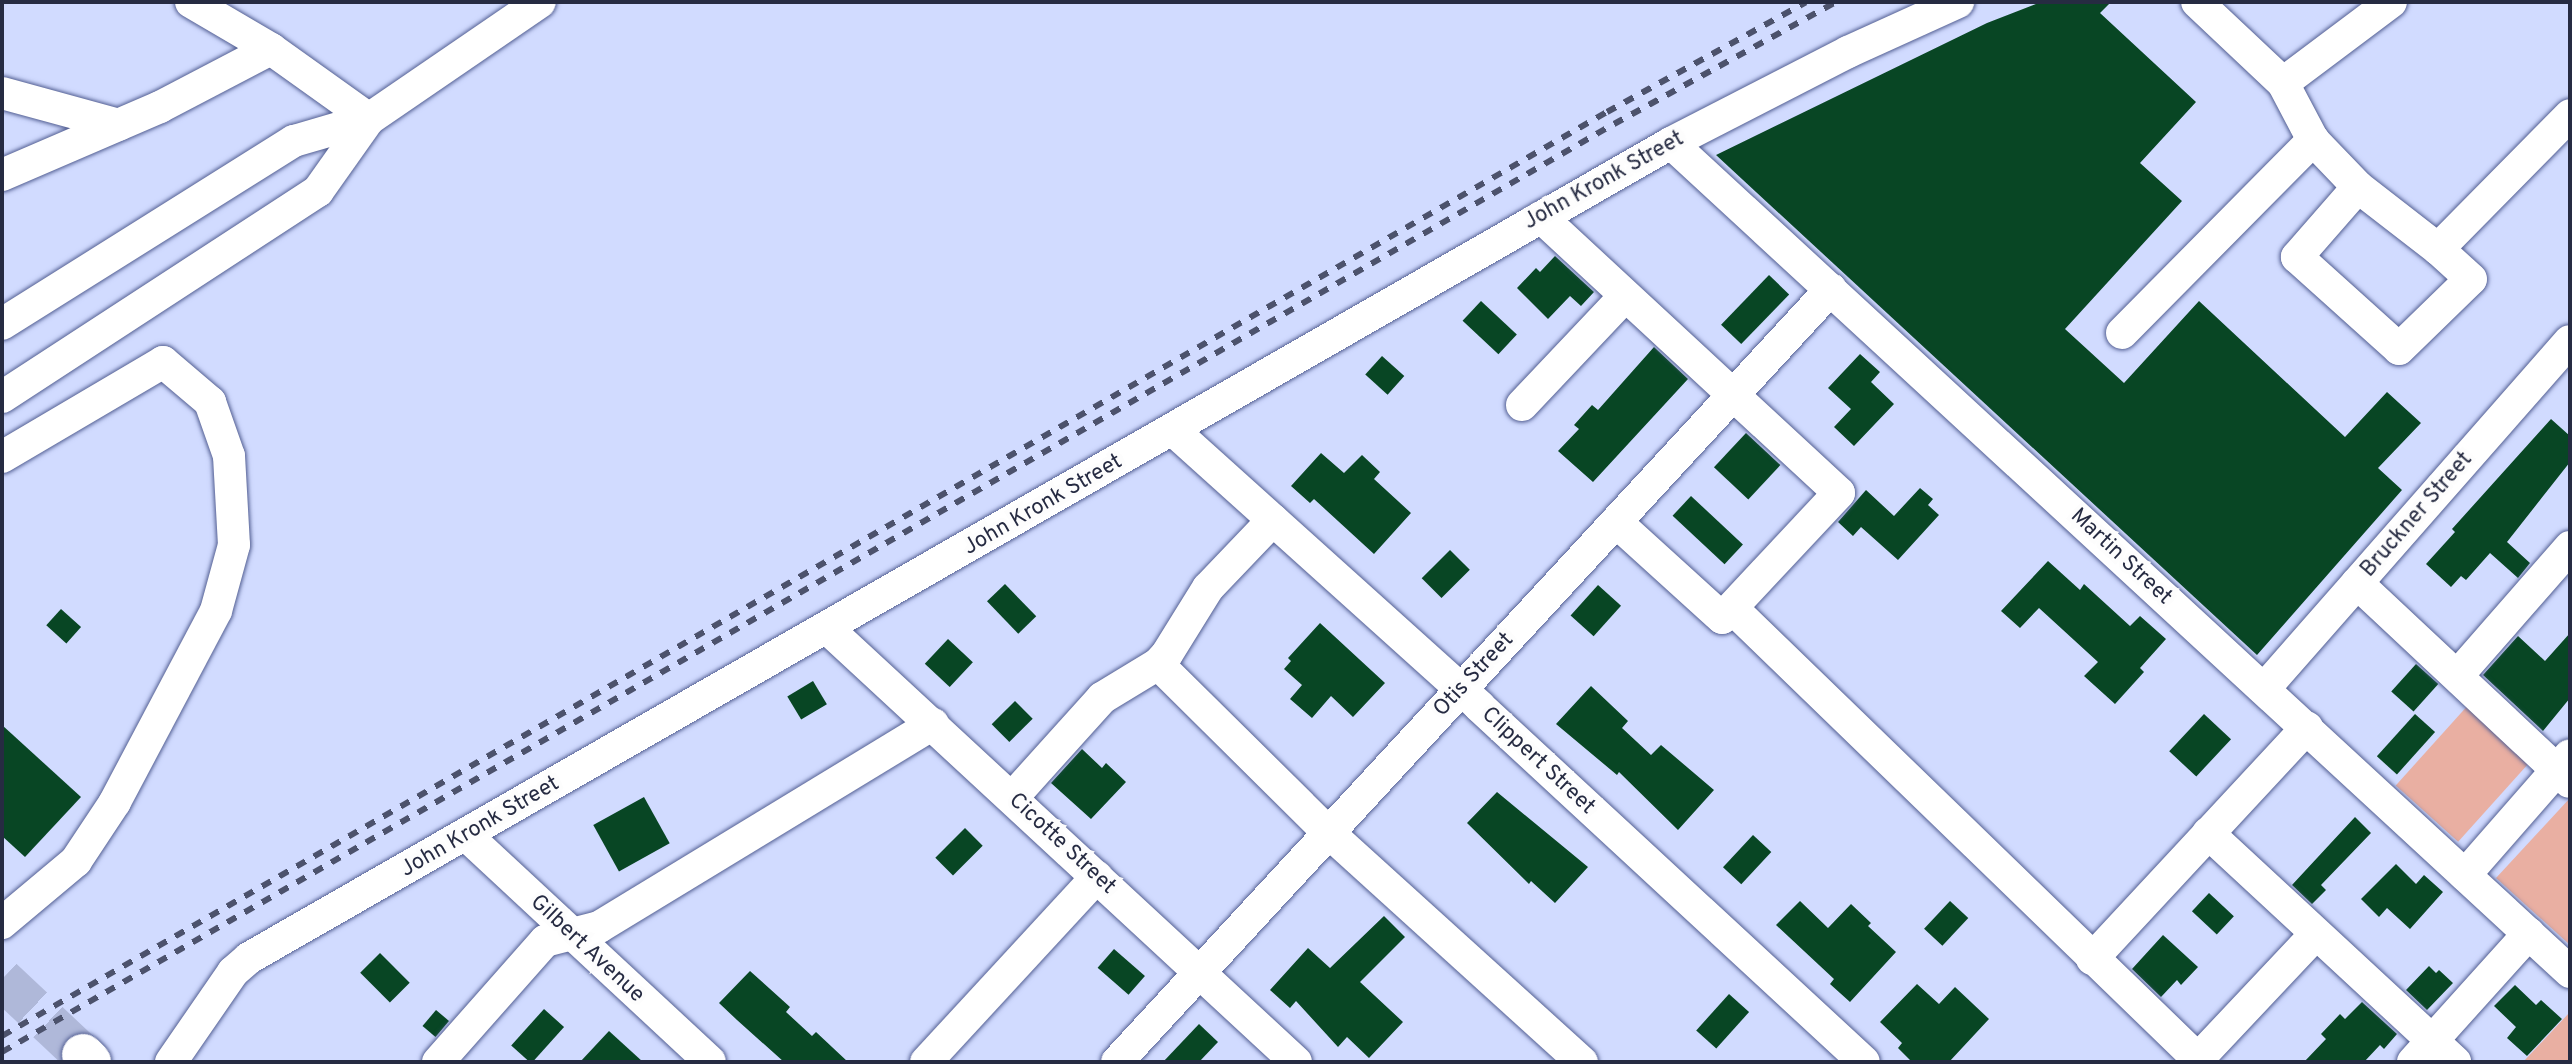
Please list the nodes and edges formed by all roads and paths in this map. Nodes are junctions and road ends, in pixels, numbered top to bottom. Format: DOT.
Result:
graph roads {
  1 [pos="191,2"];
  2 [pos="540,2"];
  3 [pos="1958,2"];
  4 [pos="2197,2"];
  5 [pos="2391,2"];
  6 [pos="271,49"];
  7 [pos="2283,83"];
  8 [pos="2,93"];
  9 [pos="2570,115"];
  10 [pos="369,119"];
  11 [pos="119,125"];
  12 [pos="2313,140"];
  13 [pos="1671,143"];
  14 [pos="2,175"];
  15 [pos="2358,187"];
  16 [pos="1541,217"];
  17 [pos="2438,249"];
  18 [pos="1831,289"];
  19 [pos="1625,296"];
  20 [pos="2,324"];
  21 [pos="2122,333"];
  22 [pos="2570,341"];
  23 [pos="1734,396"];
  24 [pos="2,397"];
  25 [pos="1522,405"];
  26 [pos="1173,430"];
  27 [pos="2,457"];
  28 [pos="1273,520"];
  29 [pos="1616,522"];
  30 [pos="2570,547"];
  31 [pos="2357,583"];
  32 [pos="1732,608"];
  33 [pos="827,628"];
  34 [pos="1158,664"];
  35 [pos="2458,675"];
  36 [pos="2264,689"];
  37 [pos="1461,690"];
  38 [pos="933,724"];
  39 [pos="2307,728"];
  40 [pos="2566,769"];
  41 [pos="1012,798"];
  42 [pos="1328,832"];
  43 [pos="2208,833"];
  44 [pos="466,835"];
  45 [pos="2465,875"];
  46 [pos="1097,877"];
  47 [pos="2,923"];
  48 [pos="2529,933"];
  49 [pos="571,935"];
  50 [pos="2315,935"];
  51 [pos="2092,959"];
  52 [pos="2570,972"];
  53 [pos="1200,974"];
  54 [pos="2434,1055"];
  55 [pos="2200,1061"];
  56 [pos="171,1062"];
  57 [pos="438,1062"];
  58 [pos="710,1062"];
  59 [pos="926,1062"];
  60 [pos="1117,1062"];
  61 [pos="1296,1062"];
  62 [pos="1582,1062"];
  63 [pos="1864,1062"];
  1 -- 6 [label="street"];
  2 -- 10 [label="street"];
  3 -- 13 [label="street, John Kronk Street"];
  4 -- 7 [label="street"];
  5 -- 7 [label="street"];
  6 -- 10 [label="street"];
  6 -- 11 [label="street"];
  7 -- 12 [label="street"];
  8 -- 11 [label="street"];
  9 -- 17 [label="street"];
  10 -- 20 [label="street"];
  10 -- 24 [label="street"];
  11 -- 14 [label="street"];
  12 -- 15 [label="street"];
  12 -- 21 [label="street"];
  13 -- 16 [label="street, John Kronk Street"];
  13 -- 18 [label="street, Martin Street"];
  15 -- 17 [label="street"];
  15 -- 17 [label="street"];
  16 -- 19 [label="street"];
  16 -- 26 [label="street, John Kronk Street"];
  18 -- 23 [label="street, Otis Street"];
  18 -- 36 [label="street, Martin Street"];
  19 -- 23 [label="street"];
  19 -- 25 [label="street"];
  22 -- 31 [label="street, Bruckner Street"];
  23 -- 29 [label="street, Otis Street"];
  23 -- 32 [label="street"];
  26 -- 28 [label="street, Clippert Street"];
  26 -- 33 [label="street, John Kronk Street"];
  27 -- 47 [label="street"];
  28 -- 34 [label="street"];
  28 -- 37 [label="street, Clippert Street"];
  29 -- 32 [label="street"];
  29 -- 37 [label="street, Otis Street"];
  30 -- 35 [label="street"];
  31 -- 35 [label="street"];
  31 -- 36 [label="street, Bruckner Street"];
  32 -- 51 [label="street"];
  33 -- 38 [label="street, Cicotte Street"];
  33 -- 44 [label="street, John Kronk Street"];
  34 -- 41 [label="street"];
  34 -- 42 [label="street"];
  35 -- 40 [label="street"];
  36 -- 39 [label="street, Martin Street"];
  37 -- 42 [label="street, Otis Street"];
  37 -- 63 [label="street, Clippert Street"];
  38 -- 41 [label="street, Cicotte Street"];
  38 -- 49 [label="street"];
  39 -- 43 [label="street"];
  39 -- 45 [label="street, Martin Street"];
  40 -- 45 [label="street"];
  41 -- 46 [label="street, Cicotte Street"];
  42 -- 53 [label="street, Otis Street"];
  42 -- 62 [label="street"];
  43 -- 50 [label="street"];
  43 -- 51 [label="street"];
  44 -- 49 [label="street, Gilbert Avenue"];
  44 -- 56 [label="street, John Kronk Street"];
  45 -- 48 [label="street, Martin Street"];
  46 -- 53 [label="street, Cicotte Street"];
  46 -- 59 [label="street"];
  48 -- 52 [label="street, Martin Street"];
  48 -- 54 [label="street"];
  49 -- 57 [label="street"];
  49 -- 58 [label="street, Gilbert Avenue"];
  50 -- 54 [label="street"];
  50 -- 55 [label="street"];
  51 -- 55 [label="street"];
  53 -- 60 [label="street, Otis Street"];
  53 -- 61 [label="street, Cicotte Street"];
}
